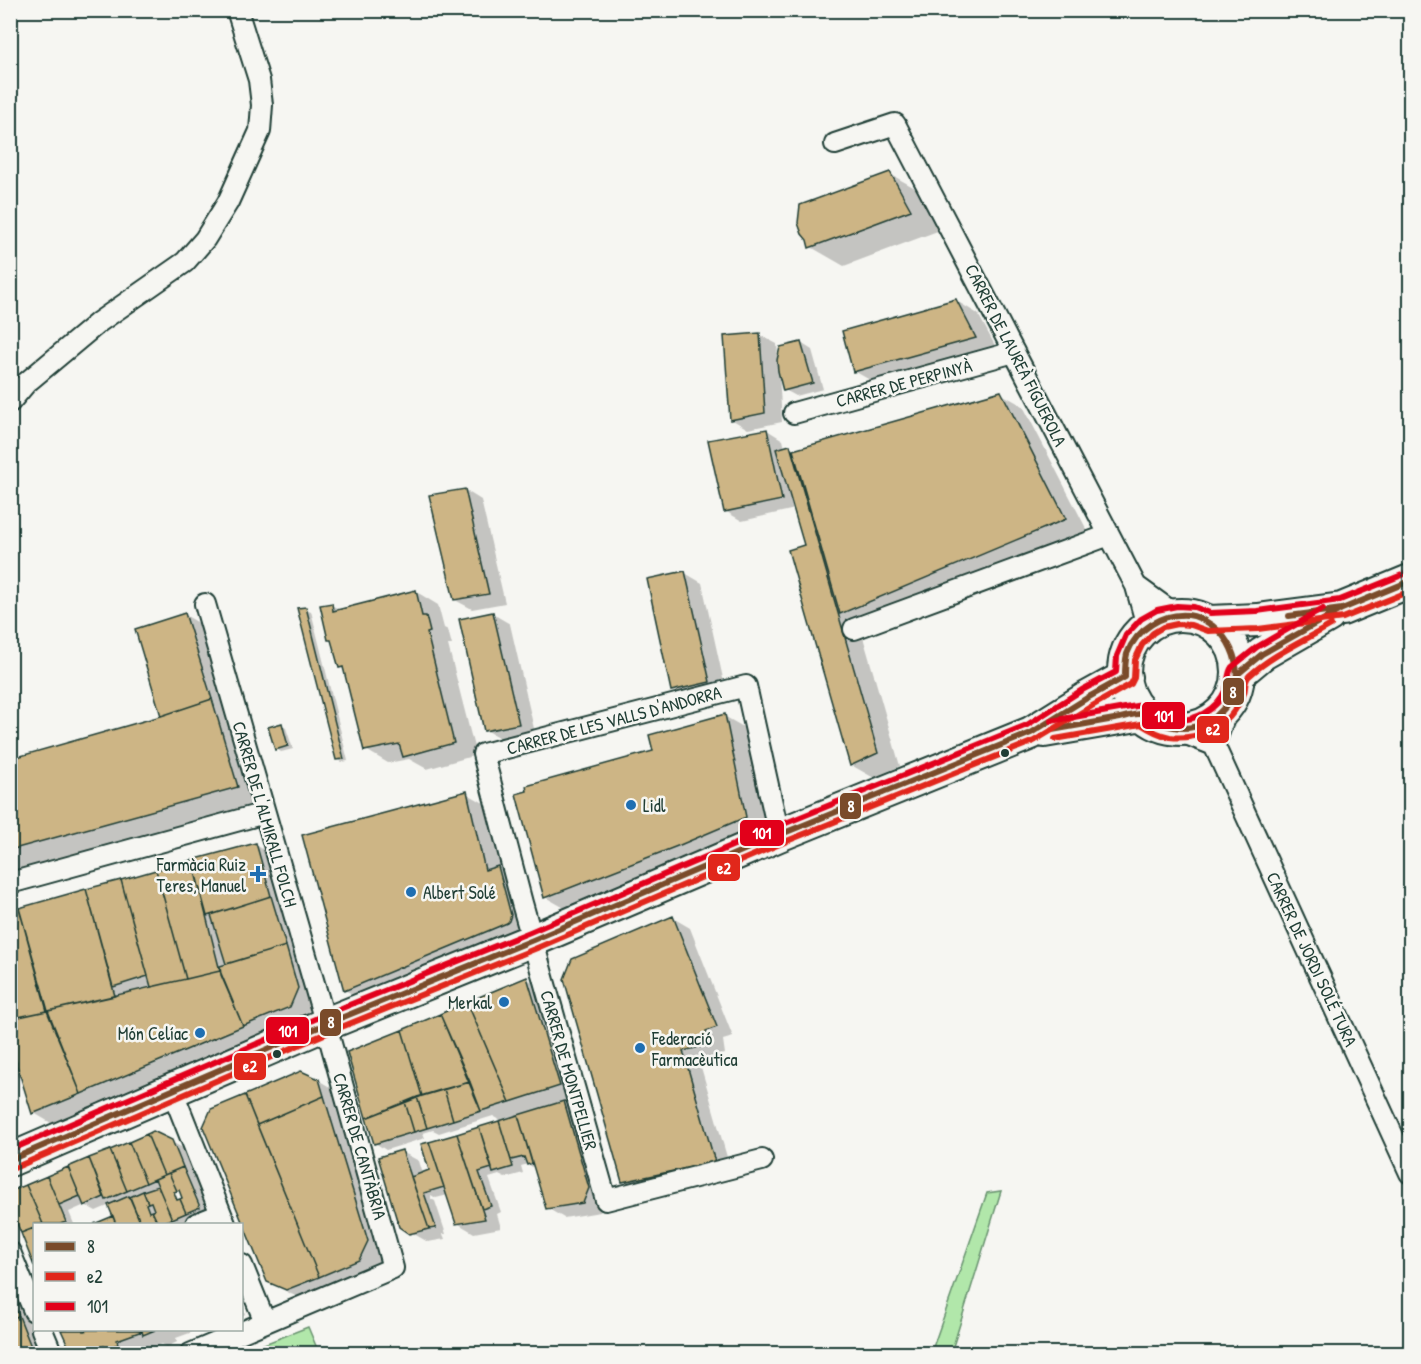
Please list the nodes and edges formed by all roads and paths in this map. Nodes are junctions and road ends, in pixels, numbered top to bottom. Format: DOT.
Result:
graph roads {
  1 [pos="237,10"];
  2 [pos="835,144"];
  3 [pos="1014,352"];
  4 [pos="10,402"];
  5 [pos="794,413"];
  6 [pos="1109,535"];
  7 [pos="1410,581"];
  8 [pos="1136,586"];
  9 [pos="205,604"];
  10 [pos="1342,609"];
  11 [pos="1176,615"];
  12 [pos="1209,622"];
  13 [pos="1147,626"];
  14 [pos="854,629"];
  15 [pos="1238,674"];
  16 [pos="1125,677"];
  17 [pos="1226,707"];
  18 [pos="1143,714"];
  19 [pos="1171,728"];
  20 [pos="1031,733"];
  21 [pos="1214,745"];
  22 [pos="483,754"];
  23 [pos="265,813"];
  24 [pos="779,836"];
  25 [pos="10,883"];
  26 [pos="533,940"];
  27 [pos="326,1024"];
  28 [pos="172,1090"];
  29 [pos="10,1160"];
  30 [pos="762,1160"];
  31 [pos="1410,1173"];
  32 [pos="223,1219"];
  33 [pos="201,1223"];
  34 [pos="10,1252"];
  35 [pos="243,1267"];
  36 [pos="32,1299"];
  37 [pos="265,1322"];
  38 [pos="43,1331"];
  39 [pos="196,1352"];
  40 [pos="52,1353"];
  1 -- 4 [label="street"];
  2 -- 3 [label="street, CARRER DE LAUREÀ FIGUEROLA"];
  3 -- 5 [label="street, CARRER DE PERPINYÀ"];
  3 -- 6 [label="street, CARRER DE LAUREÀ FIGUEROLA"];
  6 -- 8 [label="street, CARRER DE LAUREÀ FIGUEROLA"];
  6 -- 14 [label="street"];
  7 -- 10 [label="main road"];
  8 -- 11 [label="street, CARRER DE LAUREÀ FIGUEROLA"];
  8 -- 13 [label="street, CARRER DE LAUREÀ FIGUEROLA"];
  9 -- 23 [label="street, CARRER DE L'ALMIRALL FOLCH"];
  10 -- 12 [label="main road"];
  10 -- 15 [label="main road"];
  11 -- 12 [label="main road"];
  11 -- 13 [label="main road"];
  12 -- 15 [label="main road"];
  13 -- 16 [label="main road"];
  15 -- 17 [label="main road"];
  16 -- 18 [label="main road"];
  16 -- 20 [label="main road"];
  17 -- 19 [label="main road"];
  17 -- 21 [label="street"];
  18 -- 19 [label="main road"];
  18 -- 20 [label="main road"];
  19 -- 21 [label="street"];
  20 -- 24 [label="main road"];
  21 -- 31 [label="street, CARRER DE JORDI SOLÉ TURA"];
  22 -- 24 [label="street, CARRER DE LES VALLS D'ANDORRA"];
  22 -- 26 [label="street, CARRER DE MONTPELLIER"];
  23 -- 25 [label="street"];
  23 -- 27 [label="street, CARRER DE L'ALMIRALL FOLCH"];
  24 -- 26 [label="main road"];
  26 -- 27 [label="main road"];
  26 -- 30 [label="street, CARRER DE MONTPELLIER"];
  27 -- 28 [label="main road"];
  27 -- 37 [label="street, CARRER DE CANTÀBRIA"];
  28 -- 29 [label="main road"];
  28 -- 32 [label="street"];
  32 -- 33 [label="street"];
  34 -- 36 [label="street"];
  35 -- 37 [label="street"];
  37 -- 39 [label="street"];
  38 -- 40 [label="street"];
}
